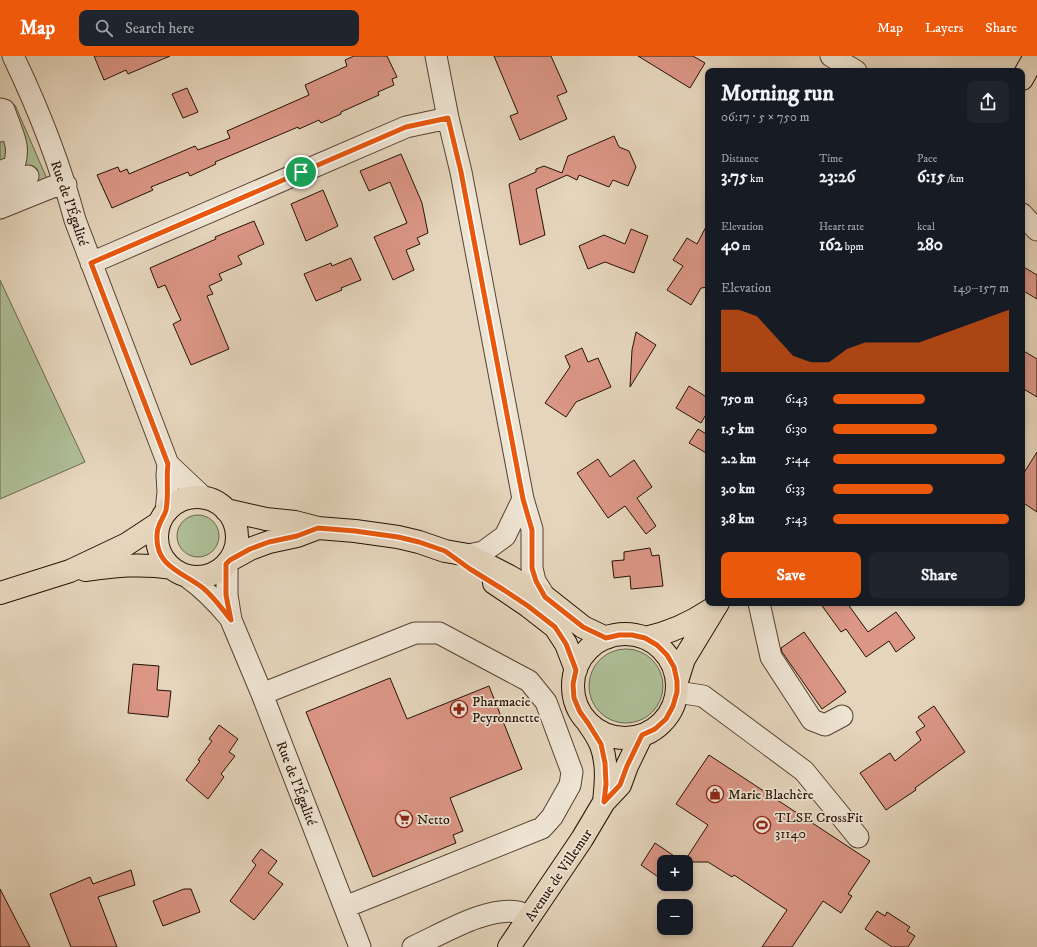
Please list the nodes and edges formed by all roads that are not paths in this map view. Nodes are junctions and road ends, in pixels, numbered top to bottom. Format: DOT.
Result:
graph roads {
  1 [pos="13,56"];
  2 [pos="436,56"];
  3 [pos="830,56"];
  4 [pos="1035,56"];
  5 [pos="851,68"];
  6 [pos="1025,73"];
  7 [pos="0,109"];
  8 [pos="448,118"];
  9 [pos="5,129"];
  10 [pos="0,172"];
  11 [pos="28,176"];
  12 [pos="66,185"];
  13 [pos="0,188"];
  14 [pos="0,208"];
  15 [pos="1025,217"];
  16 [pos="1037,230"];
  17 [pos="91,263"];
  18 [pos="168,464"];
  19 [pos="204,498"];
  20 [pos="523,499"];
  21 [pos="226,510"];
  22 [pos="163,517"];
  23 [pos="318,528"];
  24 [pos="445,551"];
  25 [pos="468,555"];
  26 [pos="228,562"];
  27 [pos="70,571"];
  28 [pos="179,572"];
  29 [pos="0,593"];
  30 [pos="545,597"];
  31 [pos="715,606"];
  32 [pos="715,606"];
  33 [pos="760,606"];
  34 [pos="231,620"];
  35 [pos="606,638"];
  36 [pos="645,638"];
  37 [pos="576,670"];
  38 [pos="677,686"];
  39 [pos="262,694"];
  40 [pos="842,716"];
  41 [pos="588,723"];
  42 [pos="642,735"];
  43 [pos="604,802"];
  44 [pos="858,838"];
  45 [pos="345,907"];
  46 [pos="529,918"];
  47 [pos="360,947"];
  48 [pos="413,947"];
  49 [pos="509,947"];
  1 -- 12 [label="street, Rue de l'Égalité"];
  2 -- 8 [label="street"];
  3 -- 5 [label="street"];
  4 -- 6 [label="main road"];
  7 -- 9 [label="street"];
  8 -- 17 [label="street"];
  8 -- 20 [label="street"];
  9 -- 10 [label="street"];
  11 -- 13 [label="street"];
  12 -- 14 [label="street"];
  12 -- 17 [label="street, Rue de l'Égalité"];
  15 -- 16 [label="street"];
  17 -- 18 [label="street, Rue de l'Égalité"];
  18 -- 19 [label="street, Rue de l'Égalité"];
  18 -- 22 [label="street, Rue de l'Égalité"];
  19 -- 21 [label="main road"];
  19 -- 22 [label="main road"];
  20 -- 25 [label="street"];
  20 -- 30 [label="street"];
  21 -- 23 [label="main road"];
  21 -- 26 [label="main road"];
  22 -- 27 [label="main road"];
  22 -- 28 [label="main road"];
  23 -- 24 [label="main road"];
  23 -- 26 [label="main road"];
  24 -- 25 [label="main road"];
  24 -- 37 [label="main road"];
  25 -- 30 [label="main road"];
  26 -- 28 [label="main road"];
  26 -- 34 [label="street, Rue de l'Égalité"];
  27 -- 28 [label="main road"];
  27 -- 29 [label="main road"];
  28 -- 34 [label="street, Rue de l'Égalité"];
  30 -- 35 [label="main road"];
  31 -- 36 [label="main road"];
  32 -- 38 [label="main road"];
  33 -- 40 [label="street"];
  34 -- 39 [label="street, Rue de l'Égalité"];
  35 -- 36 [label="main road"];
  35 -- 37 [label="main road"];
  36 -- 38 [label="main road"];
  37 -- 41 [label="main road"];
  38 -- 42 [label="main road"];
  38 -- 44 [label="street"];
  39 -- 45 [label="street, Rue de l'Égalité"];
  39 -- 45 [label="street"];
  41 -- 42 [label="main road"];
  41 -- 43 [label="main road, Avenue de Villemur"];
  42 -- 43 [label="main road, Avenue de Villemur"];
  43 -- 46 [label="main road, Avenue de Villemur"];
  45 -- 47 [label="street, Rue de l'Égalité"];
  46 -- 48 [label="street"];
  46 -- 49 [label="main road, Avenue de Villemur"];
}
